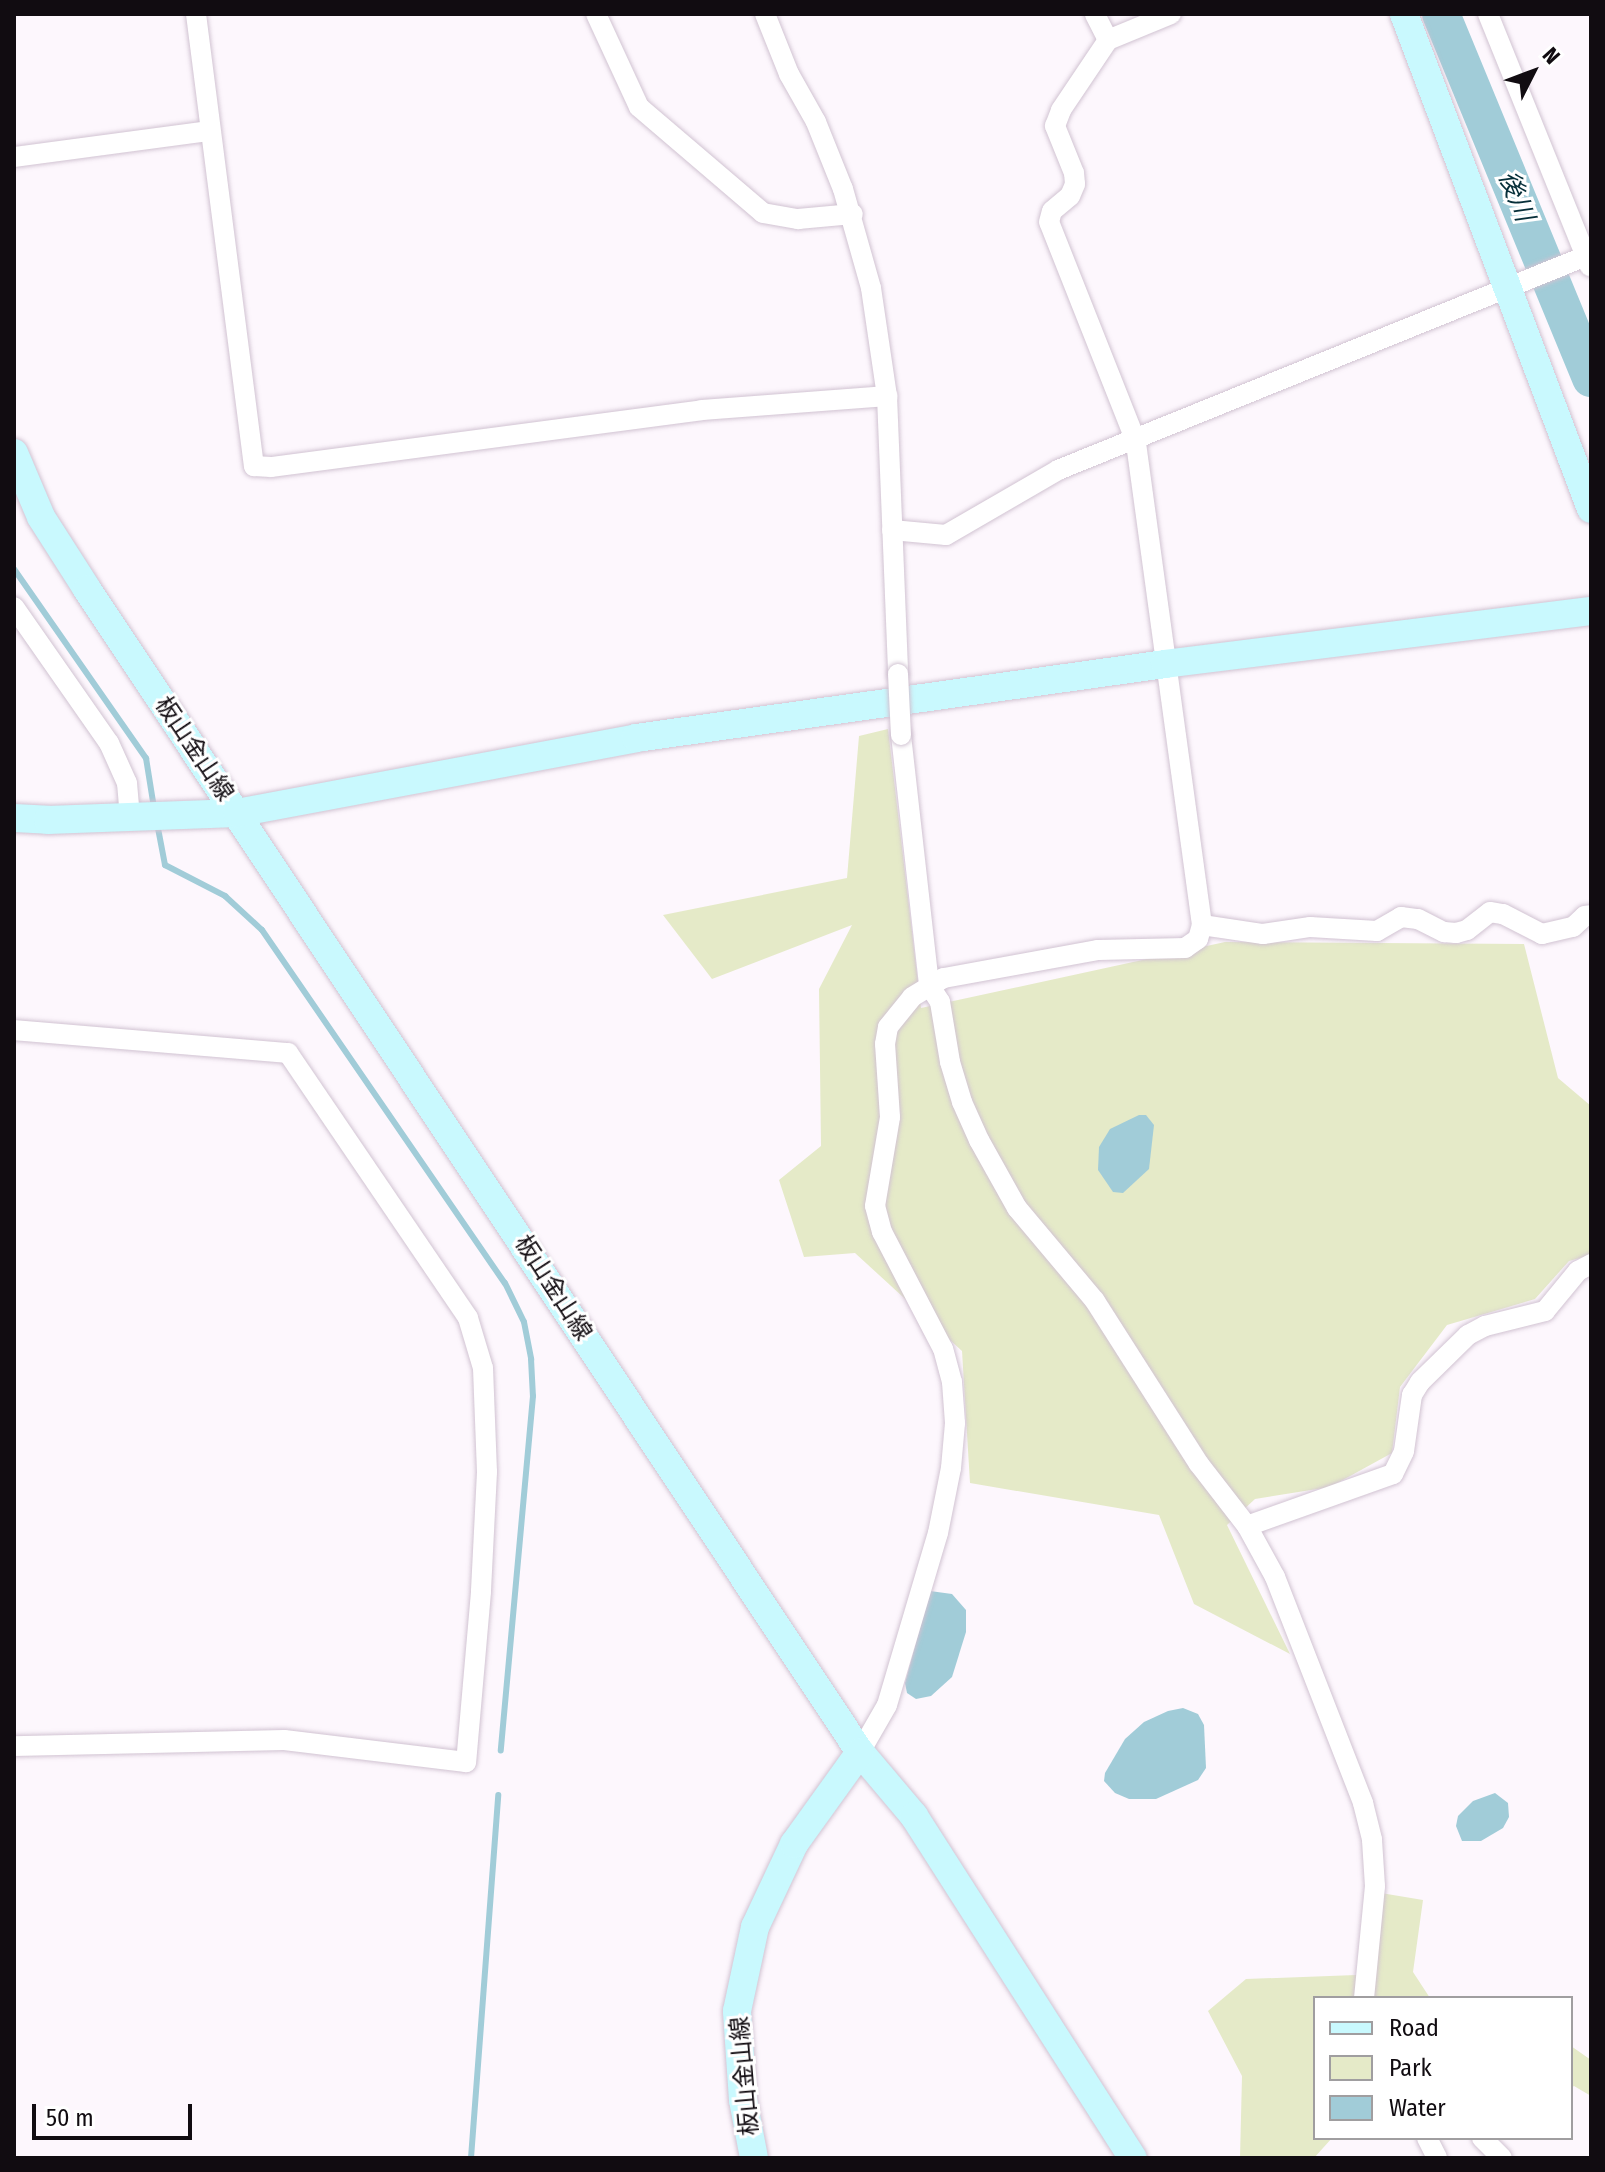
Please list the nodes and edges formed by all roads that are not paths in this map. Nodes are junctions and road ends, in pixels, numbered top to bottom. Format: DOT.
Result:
graph roads {
  1 [pos="196,14"];
  2 [pos="596,14"];
  3 [pos="765,14"];
  4 [pos="1095,14"];
  5 [pos="1171,14"];
  6 [pos="1404,14"];
  7 [pos="1488,14"];
  8 [pos="1108,40"];
  9 [pos="209,131"];
  10 [pos="14,157"];
  11 [pos="853,214"];
  12 [pos="1589,262"];
  13 [pos="1508,287"];
  14 [pos="887,396"];
  15 [pos="1135,439"];
  16 [pos="14,453"];
  17 [pos="1591,509"];
  18 [pos="892,530"];
  19 [pos="14,607"];
  20 [pos="1591,611"];
  21 [pos="1165,664"];
  22 [pos="237,813"];
  23 [pos="14,818"];
  24 [pos="130,818"];
  25 [pos="1591,915"];
  26 [pos="1202,925"];
  27 [pos="929,985"];
  28 [pos="14,1030"];
  29 [pos="1591,1264"];
  30 [pos="1247,1526"];
  31 [pos="14,1746"];
  32 [pos="860,1752"];
  33 [pos="1364,1996"];
  34 [pos="1428,2140"];
  35 [pos="1484,2140"];
  36 [pos="754,2158"];
  37 [pos="1133,2158"];
  38 [pos="1437,2158"];
  39 [pos="1502,2158"];
  1 -- 9 [label="street"];
  2 -- 11 [label="street"];
  3 -- 11 [label="street"];
  4 -- 8 [label="street"];
  5 -- 8 [label="street"];
  6 -- 13 [label="street"];
  7 -- 12 [label="street"];
  8 -- 15 [label="street"];
  9 -- 10 [label="street"];
  9 -- 14 [label="street"];
  11 -- 14 [label="street"];
  12 -- 13 [label="street"];
  13 -- 15 [label="street"];
  13 -- 17 [label="street"];
  14 -- 18 [label="street"];
  15 -- 18 [label="street"];
  15 -- 21 [label="street"];
  16 -- 22 [label="street, 板山金山線"];
  18 -- 27 [label="street, bridge"];
  19 -- 24 [label="street"];
  20 -- 21 [label="street"];
  21 -- 22 [label="street"];
  21 -- 26 [label="street"];
  22 -- 24 [label="street"];
  22 -- 32 [label="street, 板山金山線"];
  23 -- 24 [label="street"];
  25 -- 26 [label="street"];
  26 -- 27 [label="street"];
  27 -- 30 [label="street"];
  27 -- 32 [label="street"];
  28 -- 31 [label="street"];
  29 -- 30 [label="street"];
  30 -- 33 [label="street"];
  32 -- 36 [label="street, 板山金山線"];
  32 -- 37 [label="street"];
  34 -- 38 [label="street"];
  35 -- 39 [label="street"];
}
